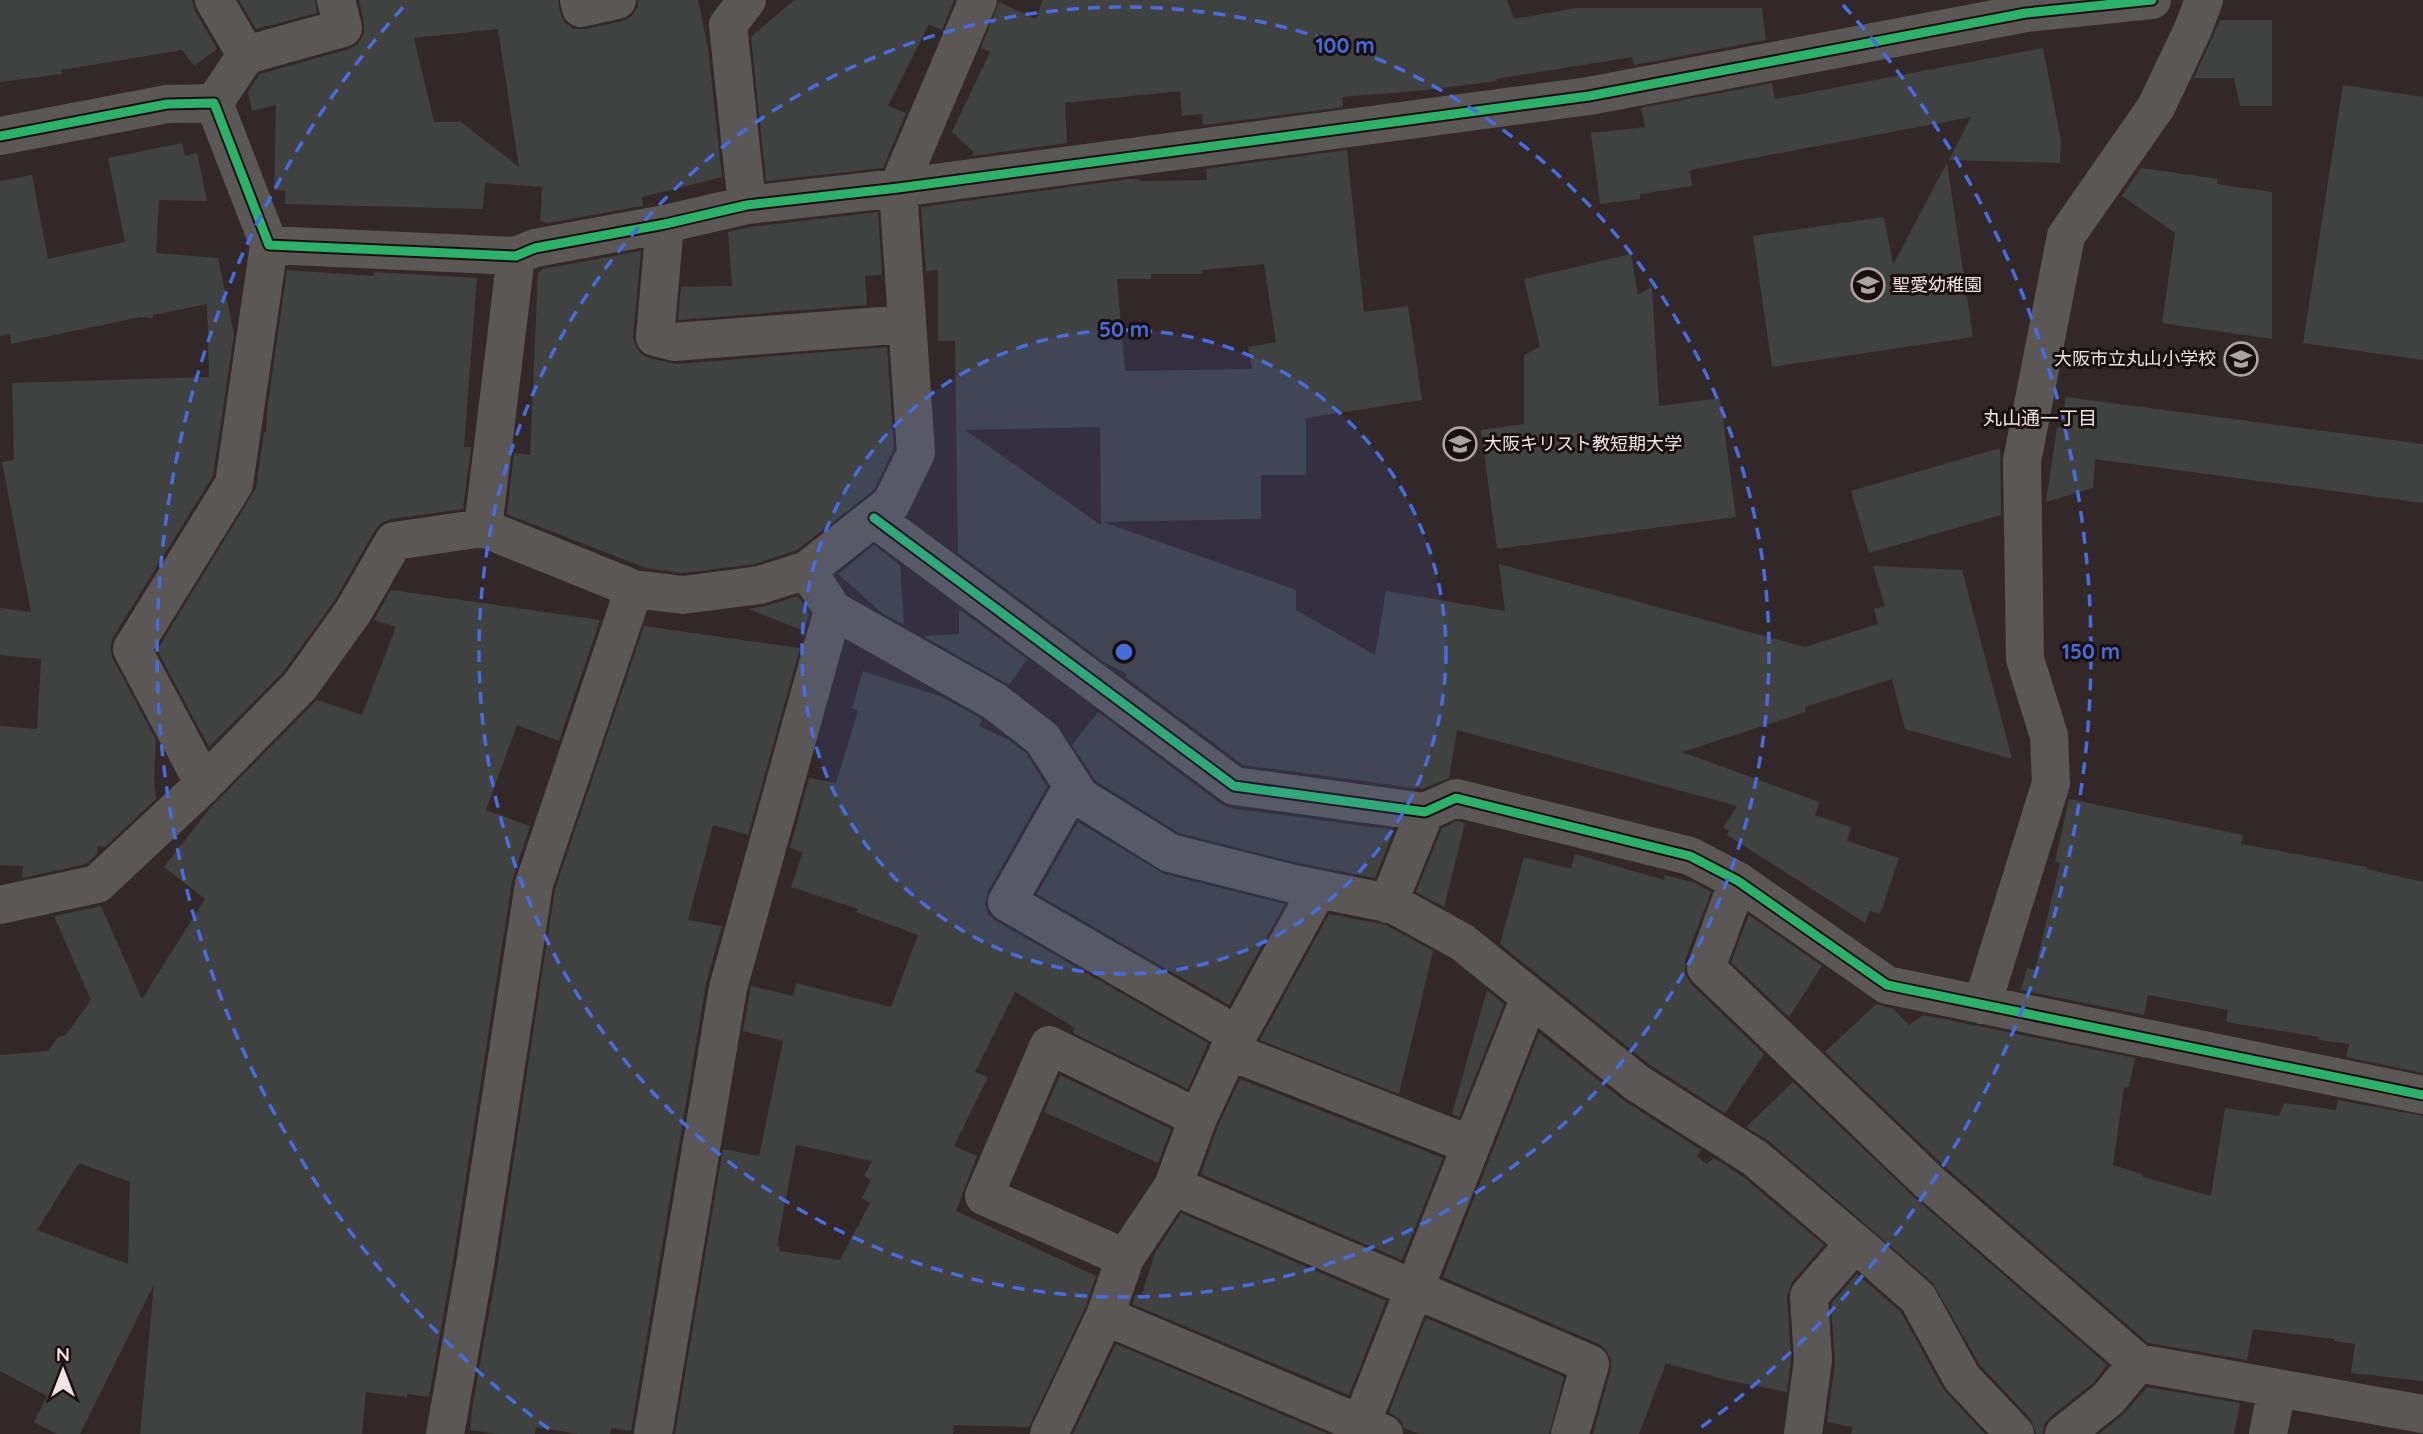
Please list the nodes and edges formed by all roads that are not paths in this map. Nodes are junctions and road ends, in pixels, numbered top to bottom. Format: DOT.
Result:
graph roads {
  1 [pos="214,0"];
  2 [pos="336,0"];
  3 [pos="579,0"];
  4 [pos="617,0"];
  5 [pos="747,0"];
  6 [pos="978,0"];
  7 [pos="2152,0"];
  8 [pos="2204,0"];
  9 [pos="246,55"];
  10 [pos="214,103"];
  11 [pos="0,136"];
  12 [pos="898,188"];
  13 [pos="747,205"];
  14 [pos="666,223"];
  15 [pos="269,245"];
  16 [pos="516,256"];
  17 [pos="907,324"];
  18 [pos="874,518"];
  19 [pos="483,527"];
  20 [pos="807,570"];
  21 [pos="634,589"];
  22 [pos="833,610"];
  23 [pos="204,783"];
  24 [pos="1073,786"];
  25 [pos="1424,812"];
  26 [pos="1738,881"];
  27 [pos="1318,889"];
  28 [pos="1388,904"];
  29 [pos="0,905"];
  30 [pos="1530,997"];
  31 [pos="1982,1005"];
  32 [pos="1224,1037"];
  33 [pos="2423,1095"];
  34 [pos="1198,1118"];
  35 [pos="1471,1145"];
  36 [pos="1173,1186"];
  37 [pos="1855,1243"];
  38 [pos="1125,1258"];
  39 [pos="1415,1289"];
  40 [pos="1105,1316"];
  41 [pos="2138,1363"];
  42 [pos="2277,1389"];
  43 [pos="2423,1414"];
  44 [pos="1368,1431"];
  45 [pos="445,1434"];
  46 [pos="653,1434"];
  47 [pos="1049,1434"];
  48 [pos="1570,1434"];
  49 [pos="1803,1434"];
  50 [pos="2015,1434"];
  51 [pos="2064,1434"];
  52 [pos="2267,1434"];
  1 -- 9 [label="street"];
  2 -- 9 [label="street"];
  3 -- 4 [label="street"];
  5 -- 13 [label="street"];
  6 -- 12 [label="street"];
  7 -- 12 [label="street"];
  8 -- 31 [label="street"];
  9 -- 10 [label="street"];
  10 -- 11 [label="street"];
  10 -- 15 [label="street"];
  12 -- 13 [label="street"];
  12 -- 17 [label="street"];
  13 -- 14 [label="street"];
  14 -- 16 [label="street"];
  14 -- 17 [label="street"];
  15 -- 16 [label="street"];
  15 -- 23 [label="street"];
  16 -- 19 [label="street"];
  17 -- 18 [label="street"];
  18 -- 20 [label="street"];
  18 -- 25 [label="street"];
  19 -- 21 [label="street"];
  19 -- 23 [label="street"];
  20 -- 21 [label="street"];
  20 -- 22 [label="street"];
  21 -- 45 [label="street"];
  22 -- 24 [label="street"];
  22 -- 46 [label="street"];
  23 -- 29 [label="street"];
  24 -- 27 [label="street"];
  24 -- 32 [label="street"];
  25 -- 26 [label="street"];
  25 -- 28 [label="street"];
  26 -- 31 [label="street"];
  26 -- 41 [label="street"];
  27 -- 28 [label="street"];
  27 -- 32 [label="street"];
  28 -- 30 [label="street"];
  30 -- 35 [label="street"];
  30 -- 37 [label="street"];
  31 -- 33 [label="street"];
  32 -- 34 [label="street"];
  32 -- 35 [label="street"];
  34 -- 36 [label="street"];
  34 -- 38 [label="street"];
  35 -- 39 [label="street"];
  36 -- 38 [label="street"];
  36 -- 39 [label="street"];
  37 -- 49 [label="street"];
  37 -- 50 [label="street"];
  38 -- 40 [label="street"];
  39 -- 44 [label="street"];
  39 -- 48 [label="street"];
  40 -- 44 [label="street"];
  40 -- 47 [label="street"];
  41 -- 42 [label="street"];
  41 -- 51 [label="street"];
  42 -- 43 [label="street"];
  42 -- 52 [label="street"];
}
